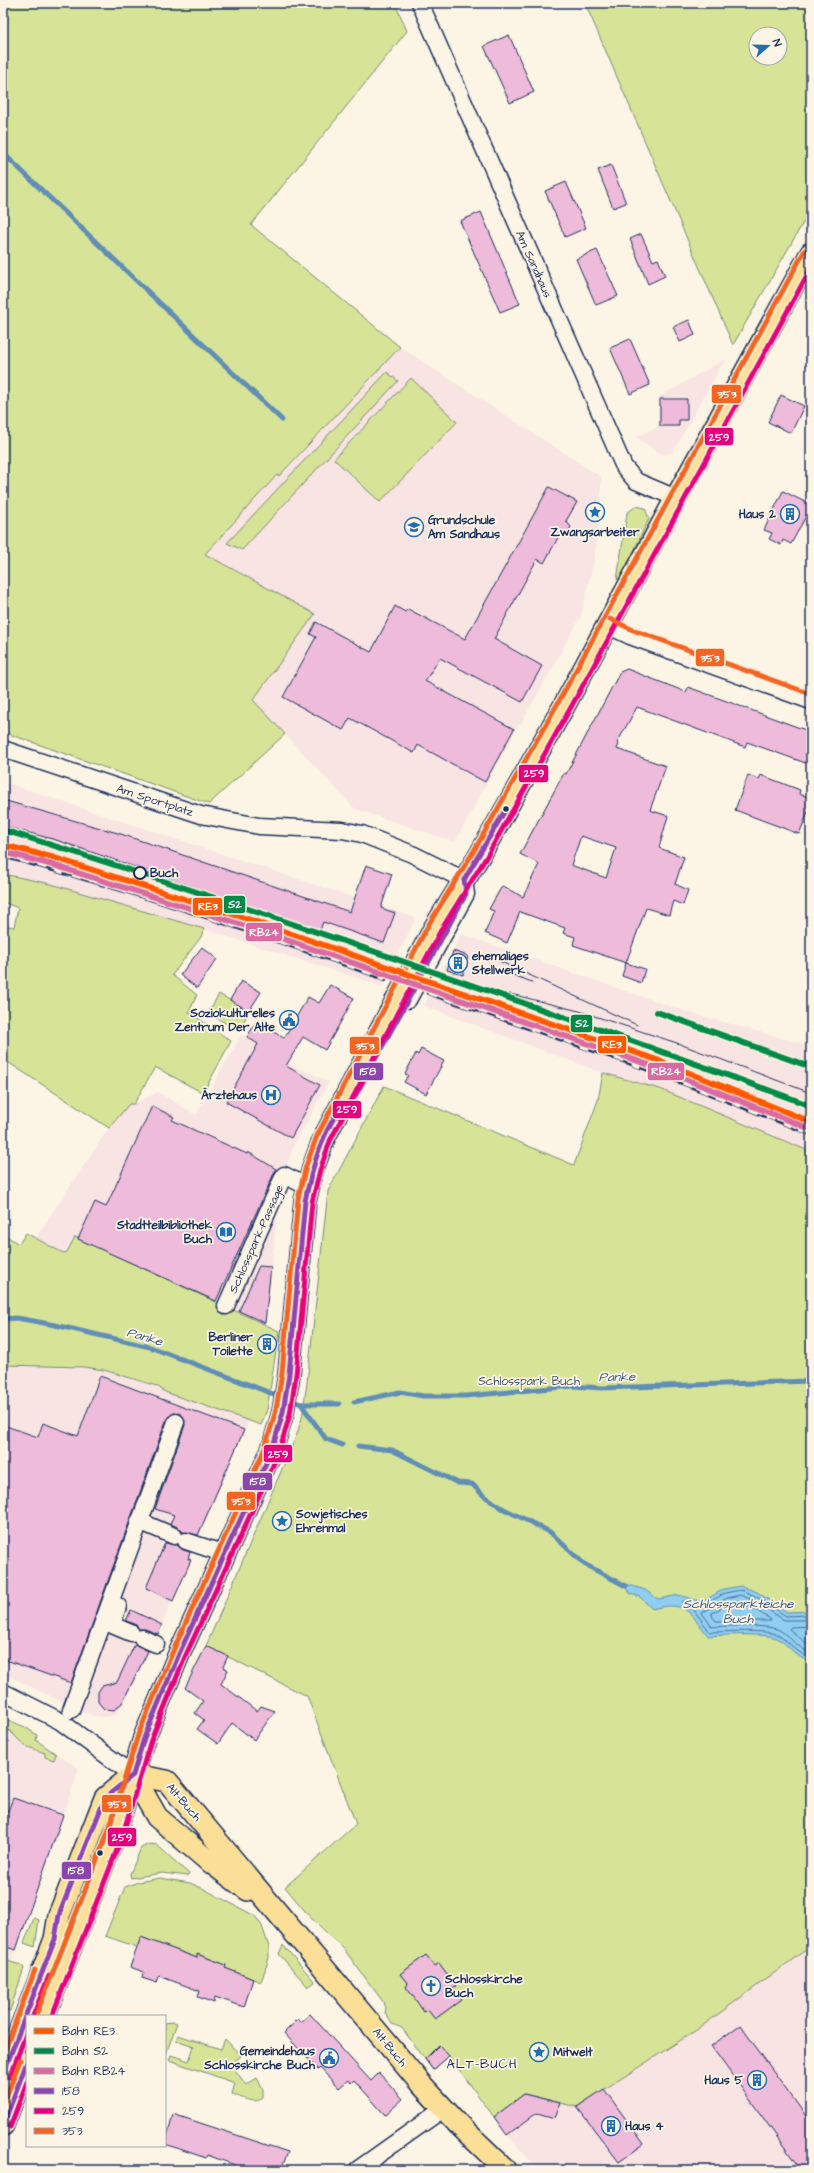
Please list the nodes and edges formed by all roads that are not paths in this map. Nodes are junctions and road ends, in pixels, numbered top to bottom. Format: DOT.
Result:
graph roads {
  1 [pos="420,3"];
  2 [pos="811,253"];
  3 [pos="676,498"];
  4 [pos="607,625"];
  5 [pos="811,701"];
  6 [pos="3,749"];
  7 [pos="464,880"];
  8 [pos="308,1187"];
  9 [pos="226,1306"];
  10 [pos="176,1422"];
  11 [pos="139,1521"];
  12 [pos="224,1554"];
  13 [pos="110,1601"];
  14 [pos="143,1638"];
  15 [pos="3,1692"];
  16 [pos="70,1710"];
  17 [pos="133,1775"];
  18 [pos="265,1898"];
  19 [pos="44,2015"];
  20 [pos="26,2065"];
  21 [pos="3,2074"];
  22 [pos="443,2109"];
  23 [pos="3,2125"];
  24 [pos="357,2170"];
  25 [pos="506,2170"];
  1 -- 3 [label="street, Am Sandhaus"];
  2 -- 3 [label="main road"];
  3 -- 4 [label="main road"];
  4 -- 5 [label="street"];
  4 -- 7 [label="main road"];
  6 -- 7 [label="street, Am Sportplatz"];
  7 -- 8 [label="main road"];
  8 -- 9 [label="street, Schlosspark-Passage"];
  8 -- 12 [label="main road"];
  10 -- 11 [label="street"];
  11 -- 12 [label="street"];
  11 -- 13 [label="street"];
  12 -- 17 [label="main road"];
  13 -- 14 [label="street"];
  13 -- 16 [label="street"];
  15 -- 17 [label="street"];
  17 -- 18 [label="main road, Alt-Buch"];
  17 -- 18 [label="main road, Alt-Buch"];
  17 -- 19 [label="main road"];
  17 -- 21 [label="main road"];
  18 -- 22 [label="main road, Alt-Buch"];
  20 -- 23 [label="main road"];
  22 -- 24 [label="street"];
  22 -- 25 [label="main road, Alt-Buch"];
}
